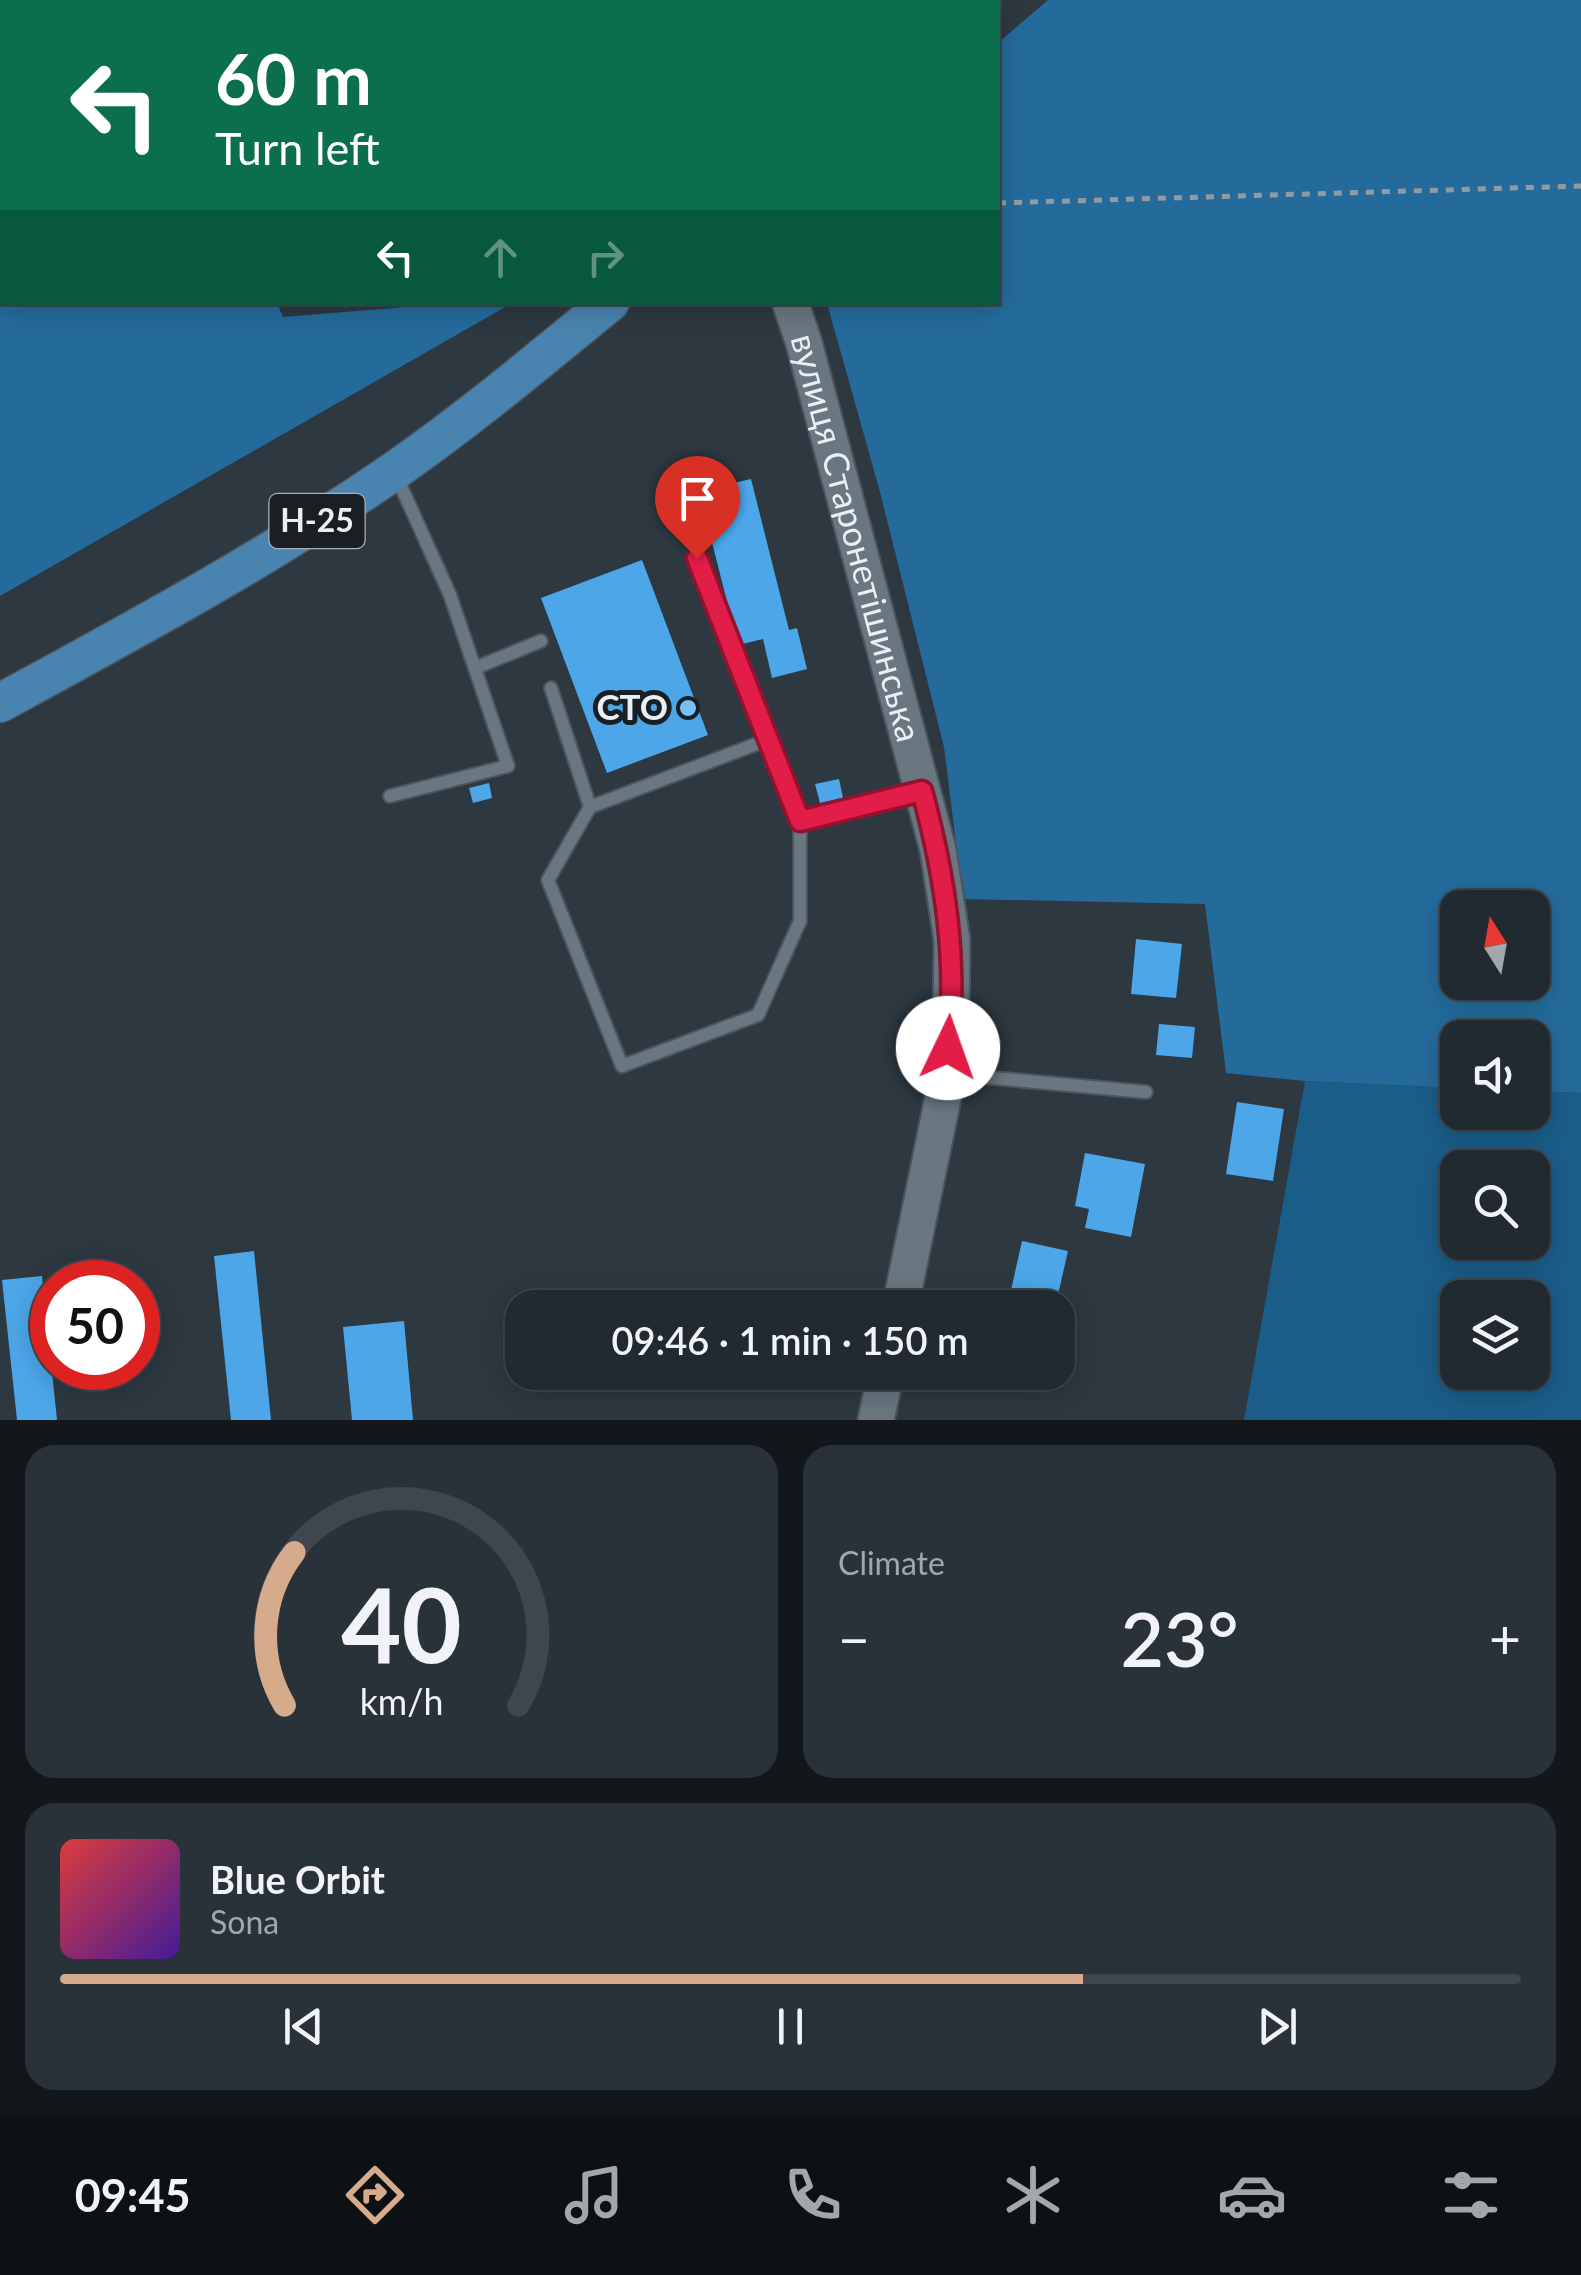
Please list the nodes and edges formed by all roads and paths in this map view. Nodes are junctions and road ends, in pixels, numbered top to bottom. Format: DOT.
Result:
graph roads {
  1 [pos="1581,186"];
  2 [pos="1000,203"];
  3 [pos="606,305"];
  4 [pos="791,305"];
  5 [pos="394,471"];
  6 [pos="697,558"];
  7 [pos="541,641"];
  8 [pos="475,668"];
  9 [pos="551,688"];
  10 [pos="0,702"];
  11 [pos="767,740"];
  12 [pos="922,791"];
  13 [pos="390,796"];
  14 [pos="590,807"];
  15 [pos="800,821"];
  16 [pos="946,1074"];
  17 [pos="1146,1092"];
  18 [pos="904,1290"];
  19 [pos="882,1390"];
  20 [pos="876,1420"];
  1 -- 2 [label="path"];
  3 -- 5 [label="main road, Н-25"];
  4 -- 12 [label="main road, вулиця Старонетішинська"];
  5 -- 8 [label="lane"];
  5 -- 10 [label="main road, Н-25"];
  6 -- 11 [label="lane"];
  7 -- 8 [label="lane"];
  8 -- 13 [label="lane"];
  9 -- 14 [label="lane"];
  11 -- 14 [label="lane"];
  11 -- 15 [label="lane"];
  12 -- 15 [label="lane"];
  12 -- 16 [label="main road, вулиця Старонетішинська"];
  14 -- 15 [label="lane"];
  16 -- 17 [label="lane"];
  16 -- 18 [label="main road, вулиця Старонетішинська"];
  19 -- 20 [label="main road"];
}
